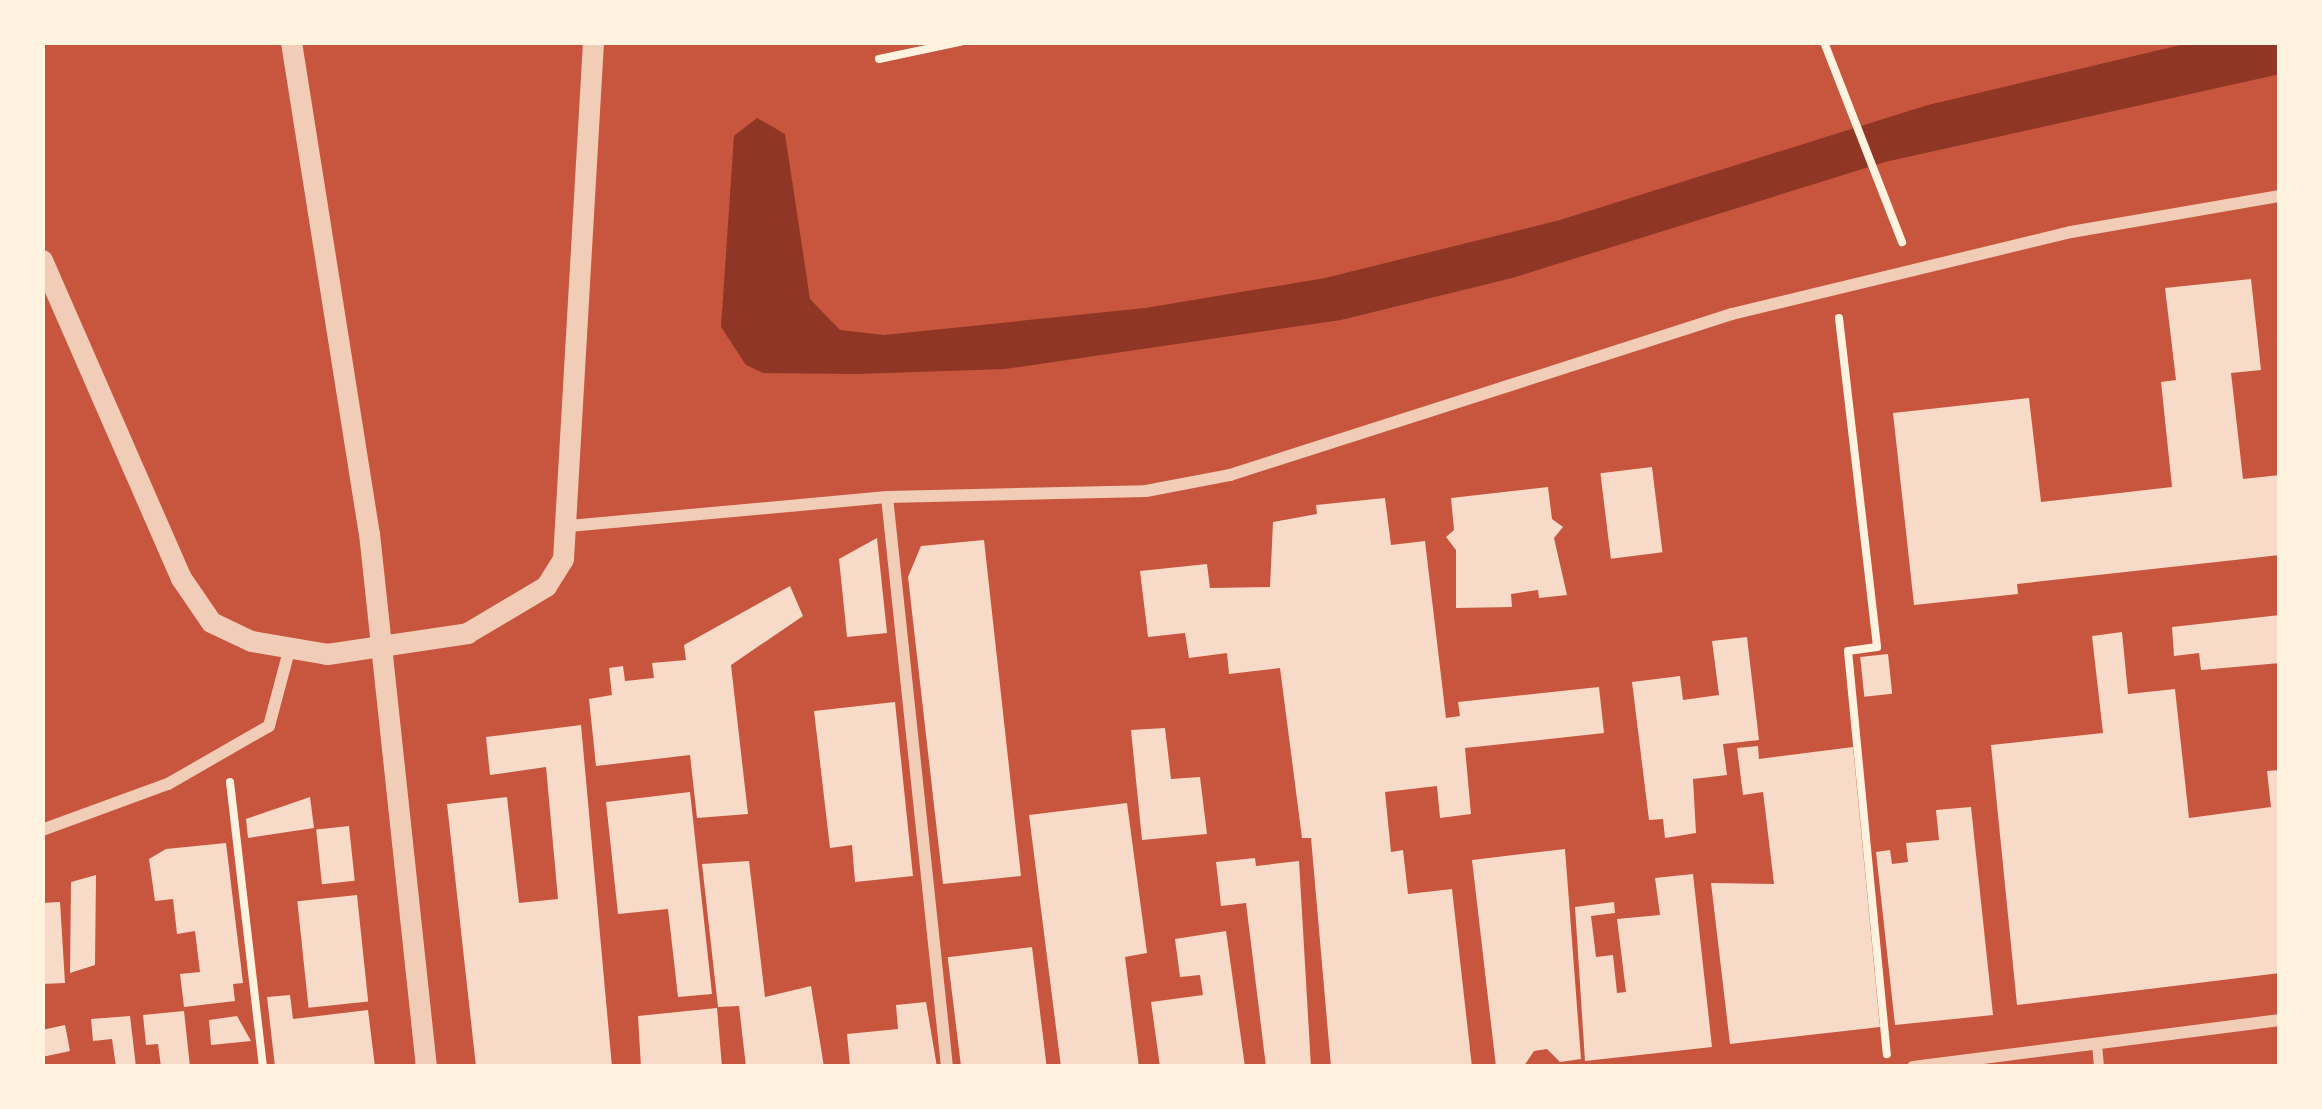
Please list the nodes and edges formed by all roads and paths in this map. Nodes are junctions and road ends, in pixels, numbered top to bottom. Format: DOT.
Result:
graph roads {
  1 [pos="291,42"];
  2 [pos="593,42"];
  3 [pos="960,42"];
  4 [pos="1824,42"];
  5 [pos="879,59"];
  6 [pos="2280,196"];
  7 [pos="42,260"];
  8 [pos="1912,269"];
  9 [pos="1835,286"];
  10 [pos="887,497"];
  11 [pos="569,526"];
  12 [pos="382,646"];
  13 [pos="289,651"];
  14 [pos="227,754"];
  15 [pos="42,830"];
  16 [pos="2280,1020"];
  17 [pos="2097,1044"];
  18 [pos="263,1067"];
  19 [pos="426,1067"];
  20 [pos="947,1067"];
  21 [pos="1888,1067"];
  22 [pos="1913,1067"];
  23 [pos="2099,1067"];
  1 -- 12 [label="street"];
  2 -- 11 [label="street"];
  3 -- 5 [label="path"];
  4 -- 8 [label="path"];
  6 -- 8 [label="street"];
  7 -- 13 [label="street"];
  8 -- 9 [label="street"];
  9 -- 10 [label="street"];
  9 -- 21 [label="path"];
  10 -- 11 [label="street"];
  10 -- 20 [label="street"];
  11 -- 12 [label="street"];
  12 -- 13 [label="street"];
  12 -- 19 [label="street"];
  13 -- 14 [label="street"];
  14 -- 15 [label="street"];
  14 -- 18 [label="path"];
  16 -- 17 [label="street"];
  17 -- 22 [label="street"];
  17 -- 23 [label="street"];
}
